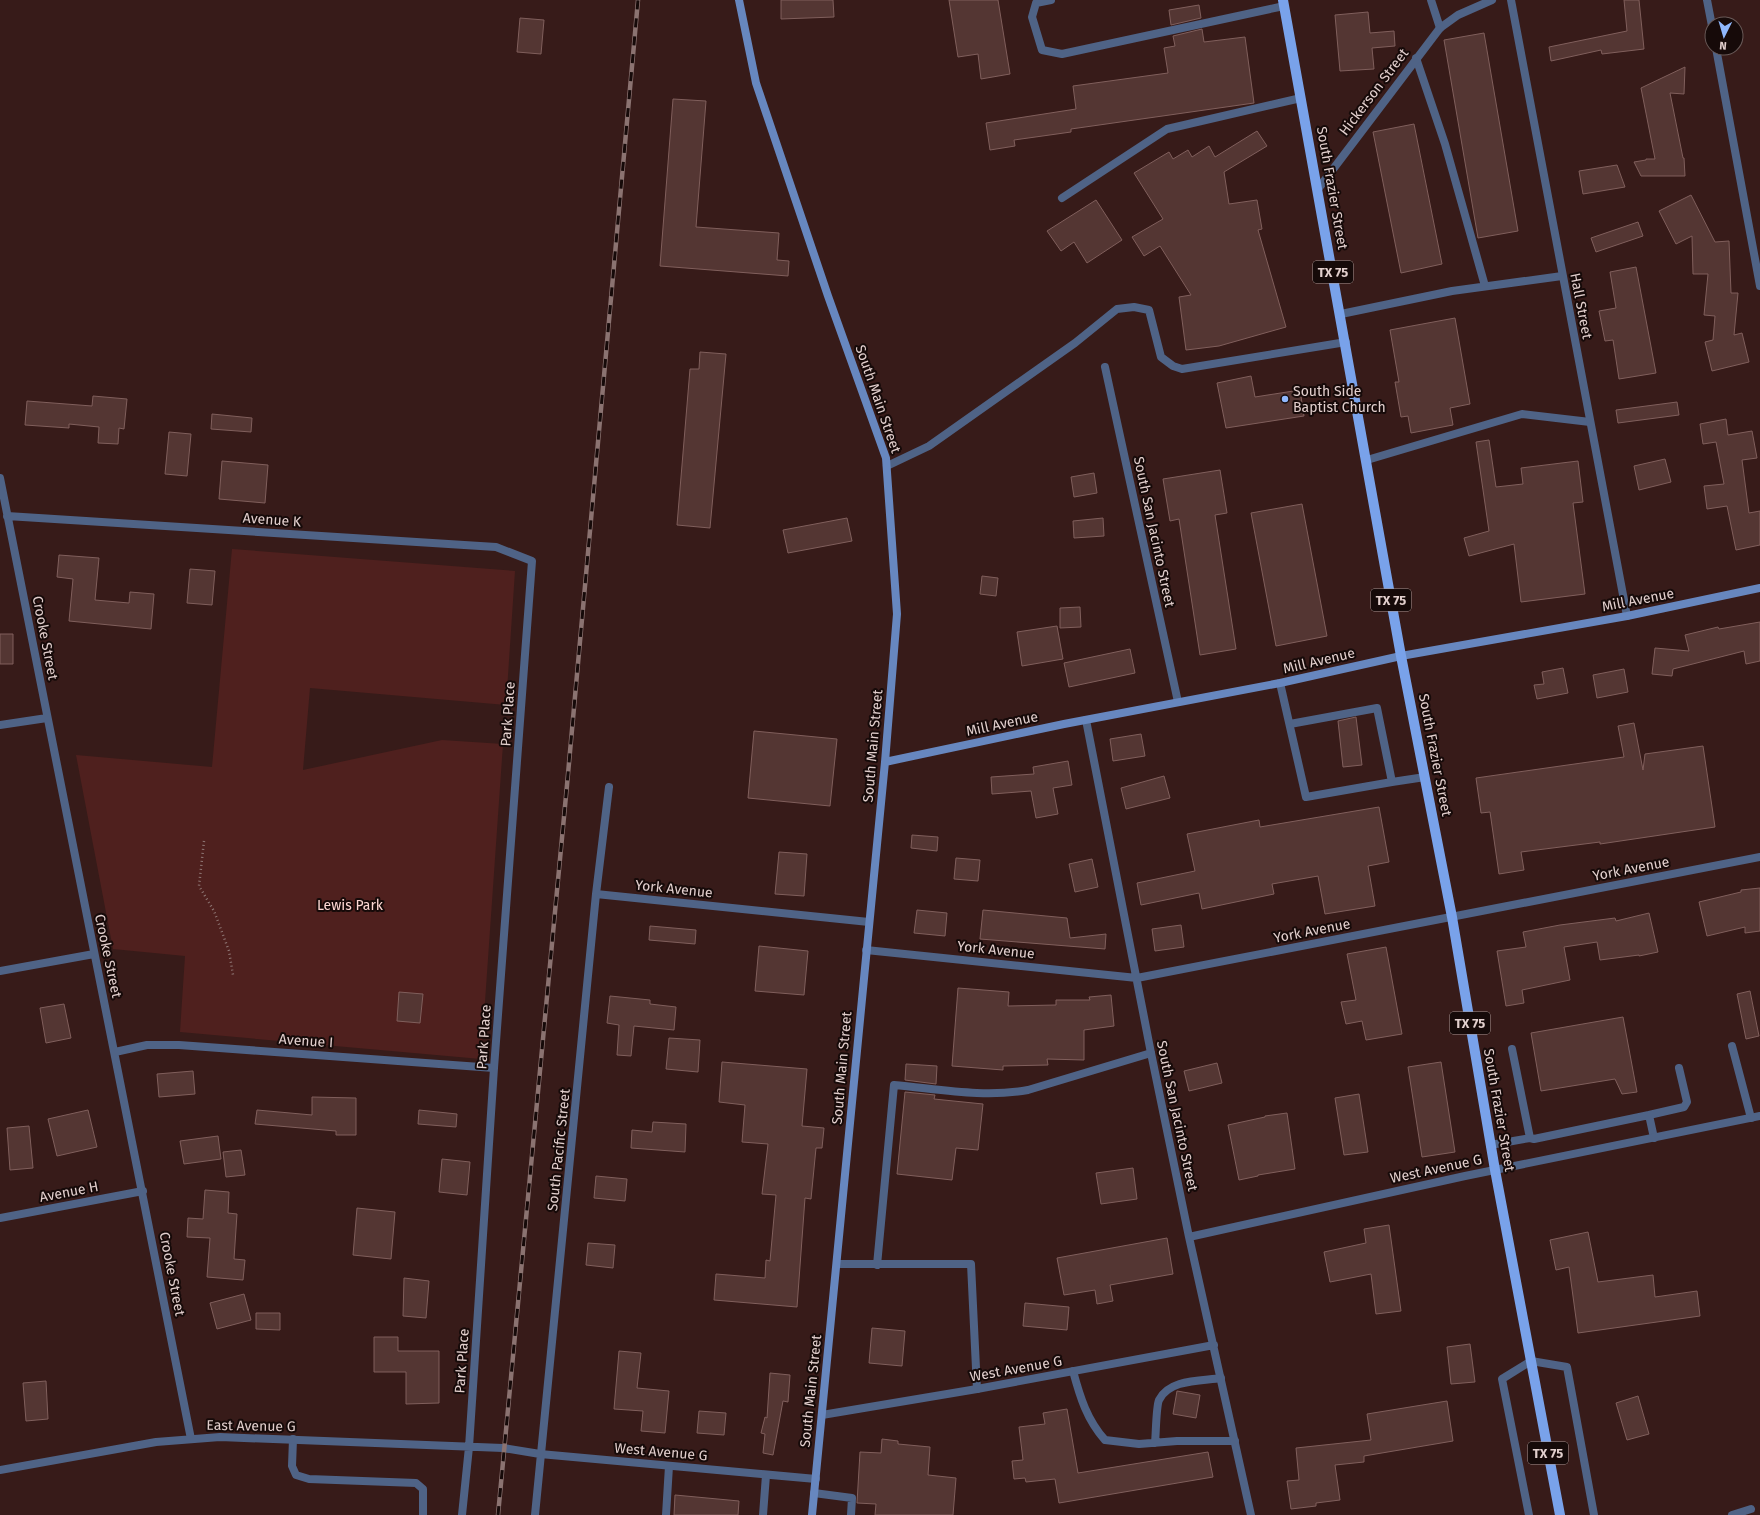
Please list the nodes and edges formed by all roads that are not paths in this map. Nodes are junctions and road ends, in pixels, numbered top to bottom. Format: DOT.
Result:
graph roads {
  1 [pos="739,0"];
  2 [pos="1051,0"];
  3 [pos="1431,0"];
  4 [pos="1492,0"];
  5 [pos="1511,0"];
  6 [pos="1707,0"];
  7 [pos="1284,3"];
  8 [pos="1710,16"];
  9 [pos="1440,28"];
  10 [pos="1717,56"];
  11 [pos="1416,58"];
  12 [pos="1301,98"];
  13 [pos="1318,189"];
  14 [pos="1062,198"];
  15 [pos="1562,276"];
  16 [pos="1485,286"];
  17 [pos="1760,286"];
  18 [pos="1341,314"];
  19 [pos="1346,342"];
  20 [pos="1105,367"];
  21 [pos="1590,422"];
  22 [pos="1367,460"];
  23 [pos="887,466"];
  24 [pos="0,478"];
  25 [pos="7,516"];
  26 [pos="532,562"];
  27 [pos="1760,588"];
  28 [pos="1627,616"];
  29 [pos="1401,656"];
  30 [pos="1280,683"];
  31 [pos="1178,702"];
  32 [pos="48,718"];
  33 [pos="1086,720"];
  34 [pos="1290,724"];
  35 [pos="0,725"];
  36 [pos="885,762"];
  37 [pos="1425,777"];
  38 [pos="1392,782"];
  39 [pos="609,787"];
  40 [pos="1760,857"];
  41 [pos="596,894"];
  42 [pos="1452,917"];
  43 [pos="869,922"];
  44 [pos="866,950"];
  45 [pos="94,954"];
  46 [pos="0,971"];
  47 [pos="1137,978"];
  48 [pos="1732,1046"];
  49 [pos="1512,1049"];
  50 [pos="115,1052"];
  51 [pos="1151,1053"];
  52 [pos="494,1068"];
  53 [pos="1679,1068"];
  54 [pos="1649,1115"];
  55 [pos="1760,1116"];
  56 [pos="1751,1118"];
  57 [pos="1530,1138"];
  58 [pos="1654,1138"];
  59 [pos="1490,1145"];
  60 [pos="1495,1170"];
  61 [pos="143,1191"];
  62 [pos="0,1218"];
  63 [pos="1189,1237"];
  64 [pos="837,1264"];
  65 [pos="877,1265"];
  66 [pos="1214,1345"];
  67 [pos="1531,1362"];
  68 [pos="1073,1371"];
  69 [pos="1221,1378"];
  70 [pos="977,1389"];
  71 [pos="822,1415"];
  72 [pos="192,1439"];
  73 [pos="293,1440"];
  74 [pos="1235,1441"];
  75 [pos="1155,1443"];
  76 [pos="469,1447"];
  77 [pos="504,1448"];
  78 [pos="540,1454"];
  79 [pos="669,1466"];
  80 [pos="0,1470"];
  81 [pos="766,1475"];
  82 [pos="816,1479"];
  83 [pos="814,1493"];
  84 [pos="1751,1509"];
  85 [pos="423,1515"];
  86 [pos="462,1515"];
  87 [pos="535,1515"];
  88 [pos="666,1515"];
  89 [pos="763,1515"];
  90 [pos="812,1515"];
  91 [pos="851,1515"];
  92 [pos="1251,1515"];
  93 [pos="1529,1515"];
  94 [pos="1560,1515"];
  95 [pos="1594,1515"];
  96 [pos="1732,1515"];
  1 -- 23 [label="street, South Main Street"];
  2 -- 7 [label="street"];
  3 -- 9 [label="street"];
  4 -- 9 [label="street, Hickerson Street"];
  5 -- 15 [label="street, Hall Street"];
  6 -- 8 [label="street"];
  7 -- 12 [label="main road, South Frazier Street / TX 75"];
  9 -- 11 [label="street, Hickerson Street"];
  10 -- 17 [label="street"];
  11 -- 13 [label="street, Hickerson Street"];
  11 -- 16 [label="street"];
  12 -- 13 [label="main road, South Frazier Street / TX 75"];
  12 -- 14 [label="street"];
  13 -- 18 [label="main road, South Frazier Street / TX 75"];
  15 -- 16 [label="street"];
  15 -- 21 [label="street, Hall Street"];
  16 -- 18 [label="street"];
  18 -- 19 [label="main road, South Frazier Street / TX 75"];
  19 -- 22 [label="main road, South Frazier Street / TX 75"];
  19 -- 23 [label="street"];
  20 -- 31 [label="street, South San Jacinto Street"];
  21 -- 22 [label="street"];
  21 -- 28 [label="street, Hall Street"];
  22 -- 29 [label="main road, South Frazier Street / TX 75"];
  23 -- 36 [label="street, South Main Street"];
  24 -- 25 [label="street, Crooke Street"];
  25 -- 26 [label="street, Avenue K"];
  25 -- 32 [label="street, Crooke Street"];
  26 -- 52 [label="street, Park Place"];
  27 -- 28 [label="street, Mill Avenue"];
  28 -- 29 [label="street, Mill Avenue"];
  29 -- 30 [label="street, Mill Avenue"];
  29 -- 37 [label="main road, South Frazier Street / TX 75"];
  30 -- 31 [label="street, Mill Avenue"];
  30 -- 34 [label="street"];
  31 -- 33 [label="street, Mill Avenue"];
  32 -- 35 [label="street"];
  32 -- 45 [label="street, Crooke Street"];
  33 -- 36 [label="street, Mill Avenue"];
  33 -- 47 [label="street, South San Jacinto Street"];
  34 -- 38 [label="street"];
  34 -- 38 [label="street"];
  36 -- 43 [label="street, South Main Street"];
  37 -- 38 [label="street"];
  37 -- 42 [label="main road, South Frazier Street / TX 75"];
  39 -- 41 [label="street, South Pacific Street"];
  40 -- 42 [label="street, York Avenue"];
  41 -- 43 [label="street, York Avenue"];
  41 -- 78 [label="street, South Pacific Street"];
  42 -- 47 [label="street, York Avenue"];
  42 -- 59 [label="main road, South Frazier Street / TX 75"];
  43 -- 44 [label="street, South Main Street"];
  44 -- 47 [label="street, York Avenue"];
  44 -- 64 [label="street, South Main Street"];
  45 -- 46 [label="street"];
  45 -- 50 [label="street, Crooke Street"];
  47 -- 51 [label="street, South San Jacinto Street"];
  48 -- 56 [label="street"];
  49 -- 57 [label="street"];
  50 -- 52 [label="street, Avenue I"];
  50 -- 61 [label="street, Crooke Street"];
  51 -- 63 [label="street, South San Jacinto Street"];
  51 -- 65 [label="street"];
  52 -- 76 [label="street, Park Place"];
  53 -- 54 [label="street"];
  54 -- 57 [label="street"];
  54 -- 58 [label="street"];
  55 -- 56 [label="street, West Avenue G"];
  56 -- 58 [label="street, West Avenue G"];
  57 -- 59 [label="street"];
  58 -- 60 [label="street, West Avenue G"];
  59 -- 60 [label="main road, South Frazier Street / TX 75"];
  60 -- 63 [label="street, West Avenue G"];
  60 -- 67 [label="main road, South Frazier Street / TX 75"];
  61 -- 62 [label="street, Avenue H"];
  61 -- 72 [label="street, Crooke Street"];
  63 -- 66 [label="street, South San Jacinto Street"];
  64 -- 65 [label="street"];
  64 -- 71 [label="street, South Main Street"];
  65 -- 70 [label="street"];
  66 -- 68 [label="street, West Avenue G"];
  66 -- 69 [label="street, South San Jacinto Street"];
  67 -- 93 [label="street"];
  67 -- 94 [label="main road, South Frazier Street / TX 75"];
  67 -- 95 [label="street"];
  68 -- 70 [label="street, West Avenue G"];
  68 -- 75 [label="street"];
  69 -- 74 [label="street, South San Jacinto Street"];
  69 -- 75 [label="street"];
  70 -- 71 [label="street, West Avenue G"];
  71 -- 82 [label="street, South Main Street"];
  72 -- 73 [label="street, East Avenue G"];
  72 -- 80 [label="street, East Avenue G"];
  73 -- 76 [label="street, East Avenue G"];
  73 -- 85 [label="street"];
  74 -- 75 [label="street"];
  74 -- 92 [label="street, South San Jacinto Street"];
  76 -- 77 [label="street, East Avenue G"];
  76 -- 86 [label="street, Park Place"];
  77 -- 78 [label="street, West Avenue G"];
  78 -- 79 [label="street, West Avenue G"];
  78 -- 87 [label="street, South Pacific Street"];
  79 -- 81 [label="street, West Avenue G"];
  79 -- 88 [label="street"];
  81 -- 82 [label="street, West Avenue G"];
  81 -- 89 [label="street"];
  82 -- 83 [label="street, South Main Street"];
  83 -- 90 [label="street, South Main Street"];
  83 -- 91 [label="street"];
  84 -- 96 [label="street"];
}
